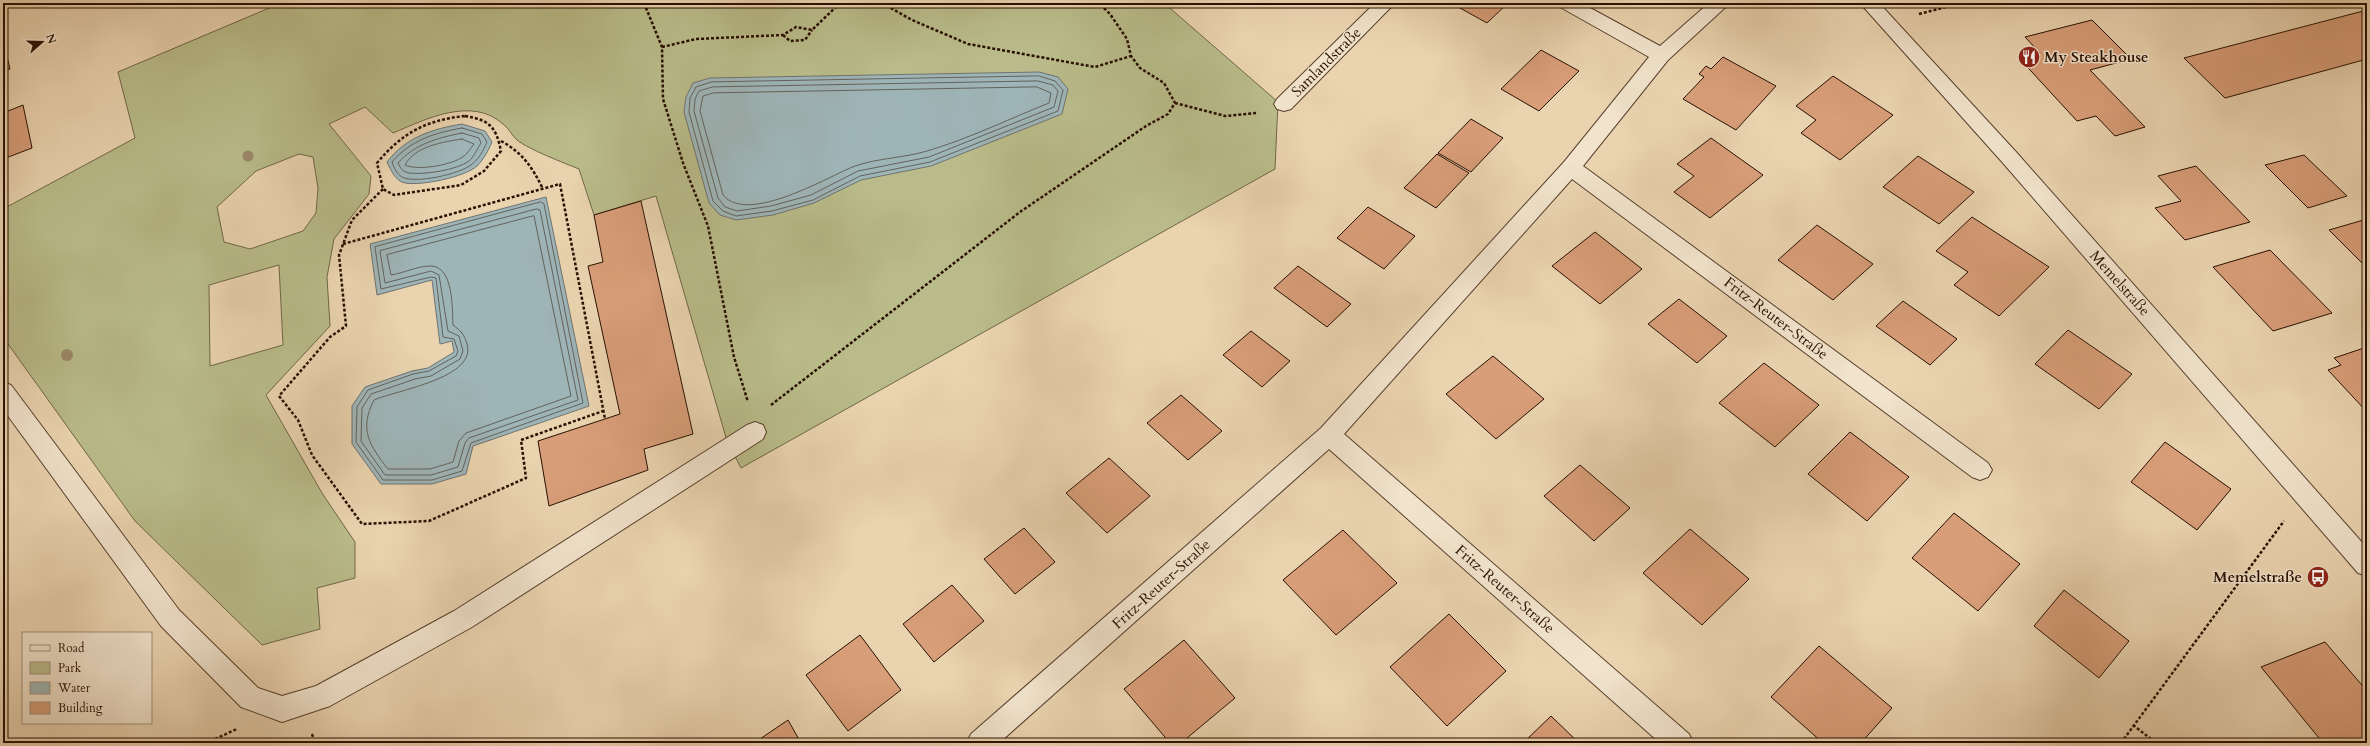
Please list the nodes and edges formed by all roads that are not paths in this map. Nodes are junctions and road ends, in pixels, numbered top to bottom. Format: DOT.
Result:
graph roads {
  1 [pos="1386,3"];
  2 [pos="1566,3"];
  3 [pos="1721,3"];
  4 [pos="1869,3"];
  5 [pos="1662,55"];
  6 [pos="1284,104"];
  7 [pos="1571,167"];
  8 [pos="3,392"];
  9 [pos="755,432"];
  10 [pos="1329,435"];
  11 [pos="1980,470"];
  12 [pos="2367,565"];
  13 [pos="991,740"];
  14 [pos="1680,743"];
  1 -- 6 [label="street, Samlandstraße"];
  2 -- 5 [label="street"];
  3 -- 5 [label="street, Fritz-Reuter-Straße"];
  4 -- 12 [label="street, Memelstraße"];
  5 -- 7 [label="street, Fritz-Reuter-Straße"];
  7 -- 10 [label="street, Fritz-Reuter-Straße"];
  7 -- 11 [label="street, Fritz-Reuter-Straße"];
  8 -- 9 [label="street"];
  10 -- 13 [label="street, Fritz-Reuter-Straße"];
  10 -- 14 [label="street, Fritz-Reuter-Straße"];
}
